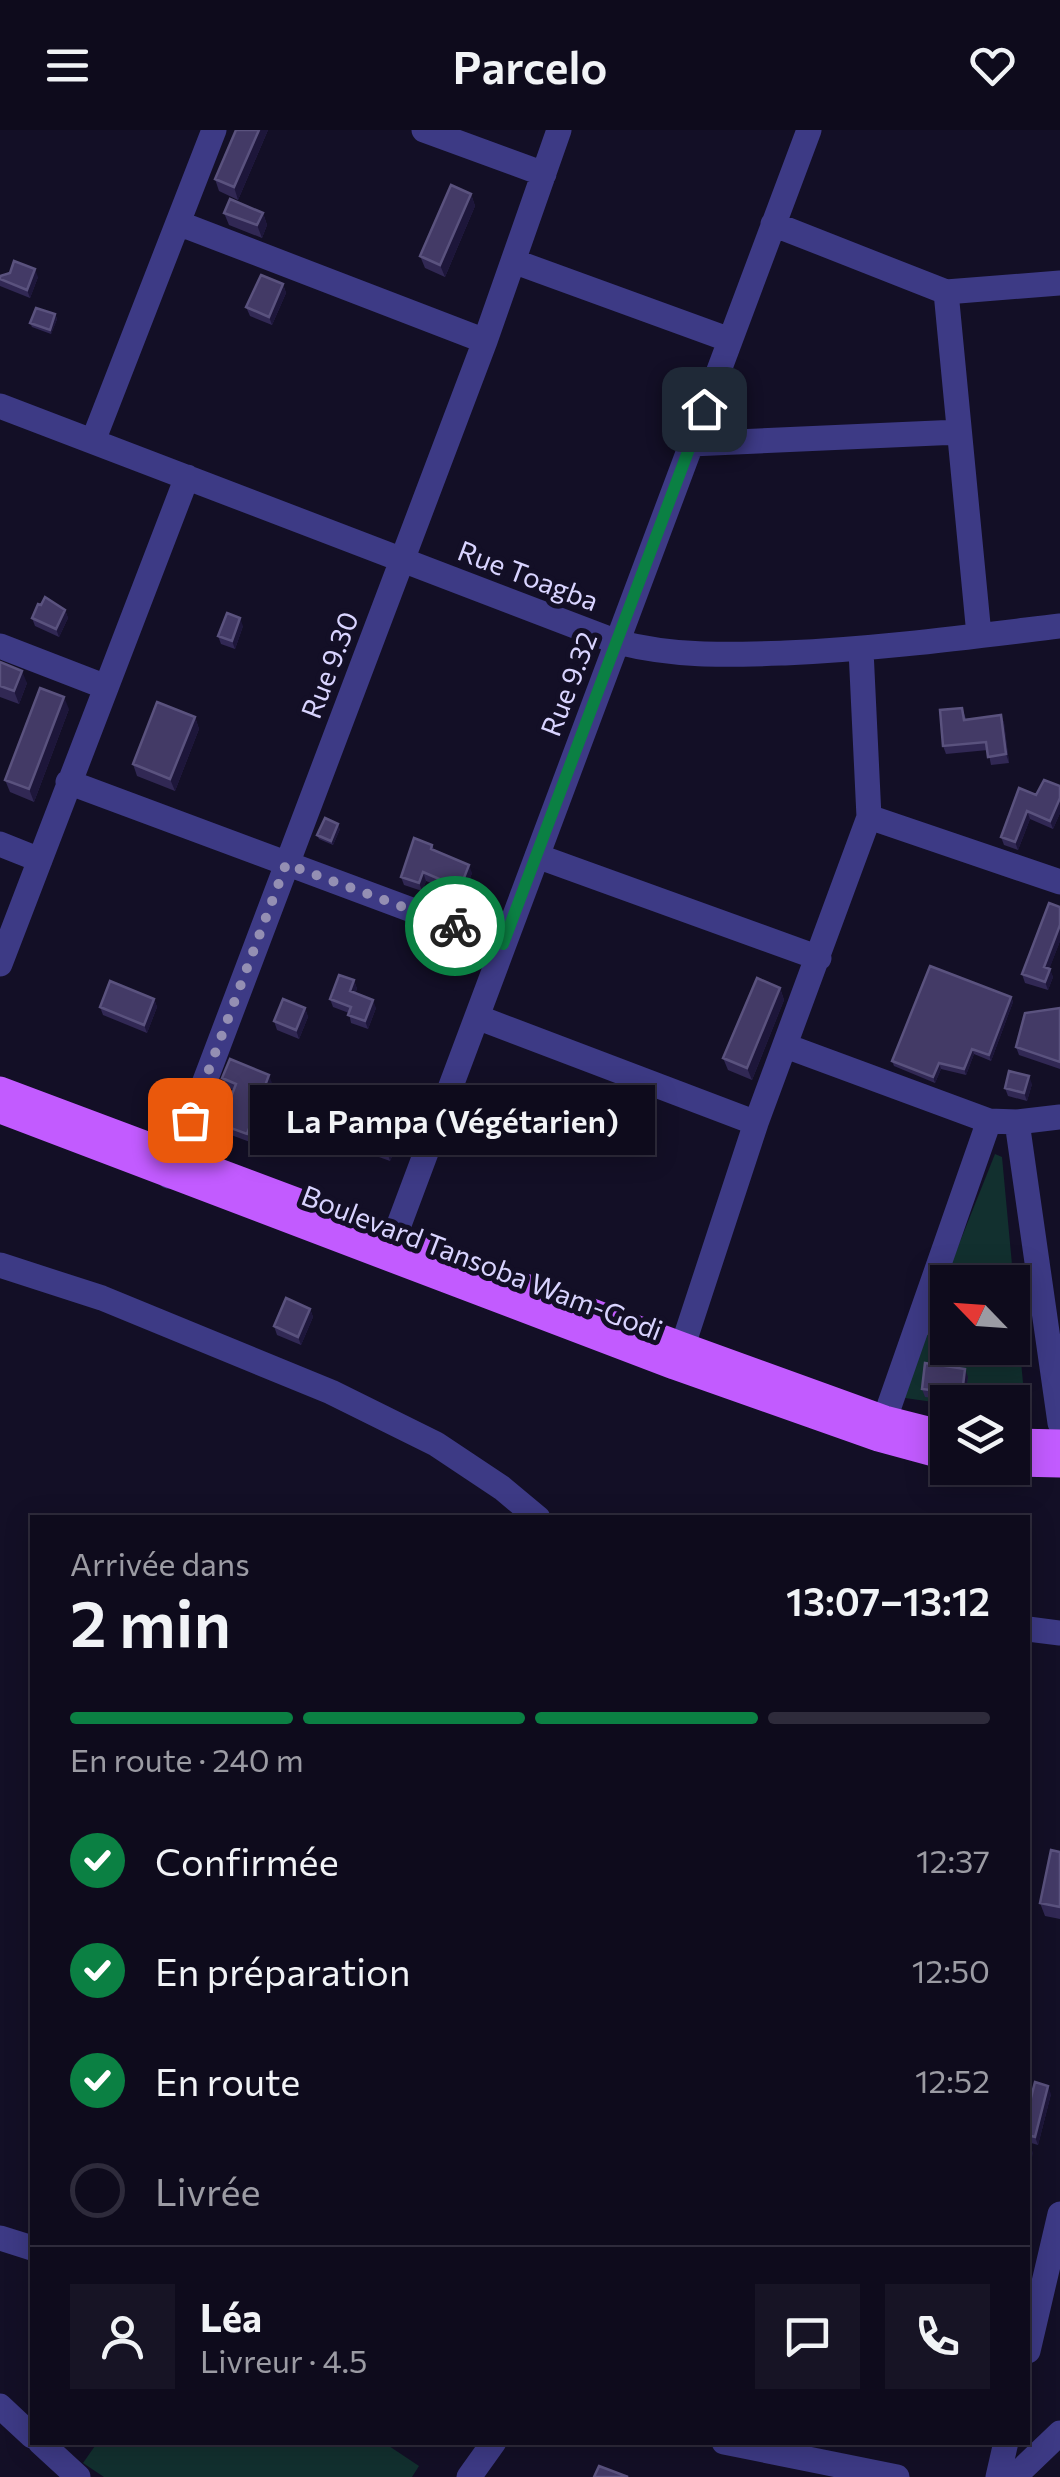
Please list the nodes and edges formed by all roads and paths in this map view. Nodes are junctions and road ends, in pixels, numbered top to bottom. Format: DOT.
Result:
graph roads {
  1 [pos="424,130"];
  2 [pos="559,130"];
  3 [pos="809,130"];
  4 [pos="206,132"];
  5 [pos="544,174"];
  6 [pos="178,222"];
  7 [pos="774,224"];
  8 [pos="513,260"];
  9 [pos="1060,284"];
  10 [pos="946,292"];
  11 [pos="730,340"];
  12 [pos="485,341"];
  13 [pos="0,406"];
  14 [pos="959,432"];
  15 [pos="93,441"];
  16 [pos="692,444"];
  17 [pos="187,477"];
  18 [pos="402,560"];
  19 [pos="1060,626"];
  20 [pos="979,636"];
  21 [pos="617,642"];
  22 [pos="0,646"];
  23 [pos="860,650"];
  24 [pos="106,687"];
  25 [pos="68,782"];
  26 [pos="870,816"];
  27 [pos="0,844"];
  28 [pos="537,856"];
  29 [pos="40,860"];
  30 [pos="286,864"];
  31 [pos="1060,882"];
  32 [pos="503,944"];
  33 [pos="819,958"];
  34 [pos="0,964"];
  35 [pos="477,1016"];
  36 [pos="786,1046"];
  37 [pos="0,1090"];
  38 [pos="0,1112"];
  39 [pos="1060,1117"];
  40 [pos="988,1121"];
  41 [pos="756,1122"];
  42 [pos="1017,1122"];
  43 [pos="173,1166"];
  44 [pos="390,1248"];
  45 [pos="0,1265"];
  46 [pos="682,1344"];
  47 [pos="885,1418"];
  48 [pos="1060,1423"];
  49 [pos="930,1429"];
  50 [pos="1030,1441"];
  51 [pos="1060,1442"];
  52 [pos="930,1453"];
  53 [pos="1030,1464"];
  54 [pos="1060,1465"];
  55 [pos="534,1515"];
  56 [pos="1030,1629"];
  57 [pos="1060,1633"];
  58 [pos="1060,2214"];
  59 [pos="0,2238"];
  60 [pos="30,2247"];
  61 [pos="1030,2343"];
  62 [pos="0,2406"];
  63 [pos="1060,2432"];
  64 [pos="30,2434"];
  65 [pos="43,2445"];
  66 [pos="492,2445"];
  67 [pos="739,2445"];
  68 [pos="1005,2445"];
  69 [pos="78,2477"];
  70 [pos="469,2477"];
  71 [pos="897,2477"];
  72 [pos="998,2477"];
  73 [pos="1014,2477"];
  1 -- 5 [label="street"];
  2 -- 5 [label="street"];
  3 -- 7 [label="street, Rue 9.32"];
  4 -- 6 [label="street"];
  5 -- 8 [label="street, Rue 9.30"];
  6 -- 12 [label="street"];
  6 -- 15 [label="street"];
  7 -- 10 [label="street"];
  7 -- 11 [label="street, Rue 9.32"];
  8 -- 11 [label="street"];
  8 -- 12 [label="street, Rue 9.30"];
  9 -- 10 [label="street"];
  10 -- 14 [label="street"];
  11 -- 16 [label="street, Rue 9.32"];
  12 -- 18 [label="street, Rue 9.30"];
  13 -- 15 [label="street, Rue Toagba"];
  14 -- 16 [label="street"];
  14 -- 20 [label="street"];
  15 -- 17 [label="street, Rue Toagba"];
  16 -- 21 [label="street, Rue 9.32"];
  17 -- 18 [label="street, Rue Toagba"];
  17 -- 24 [label="street"];
  18 -- 21 [label="street, Rue Toagba"];
  18 -- 30 [label="street, Rue 9.30"];
  19 -- 20 [label="street, Rue Toagba"];
  20 -- 23 [label="street, Rue Toagba"];
  21 -- 23 [label="street, Rue Toagba"];
  21 -- 28 [label="street, Rue 9.32"];
  22 -- 24 [label="street"];
  23 -- 26 [label="street"];
  24 -- 25 [label="street"];
  25 -- 29 [label="street"];
  25 -- 30 [label="street"];
  26 -- 31 [label="street"];
  26 -- 33 [label="street"];
  27 -- 29 [label="street"];
  28 -- 32 [label="street, Rue 9.32"];
  28 -- 33 [label="street"];
  29 -- 34 [label="street"];
  30 -- 32 [label="street"];
  30 -- 43 [label="street, Rue 9.30"];
  32 -- 35 [label="street, Rue 9.32"];
  33 -- 36 [label="street"];
  35 -- 41 [label="street"];
  35 -- 44 [label="street, Rue 9.32"];
  36 -- 40 [label="street"];
  36 -- 41 [label="street"];
  37 -- 43 [label="main road, Boulevard Tansoba Wam-Godi"];
  38 -- 43 [label="main road, Boulevard Tansoba Wam-Godi"];
  39 -- 42 [label="street"];
  40 -- 42 [label="street"];
  40 -- 47 [label="street"];
  41 -- 46 [label="street"];
  42 -- 48 [label="street"];
  43 -- 44 [label="main road, Boulevard Tansoba Wam-Godi"];
  44 -- 46 [label="main road, Boulevard Tansoba Wam-Godi"];
  44 -- 52 [label="main road, Boulevard Tansoba Wam-Godi"];
  45 -- 55 [label="street"];
  46 -- 47 [label="main road, Boulevard Tansoba Wam-Godi"];
  47 -- 49 [label="main road, Boulevard Tansoba Wam-Godi"];
  50 -- 51 [label="main road"];
  53 -- 54 [label="main road"];
  56 -- 57 [label="street"];
  58 -- 61 [label="street"];
  59 -- 60 [label="street"];
  62 -- 64 [label="street"];
  63 -- 73 [label="street"];
  65 -- 69 [label="street"];
  66 -- 70 [label="street"];
  67 -- 71 [label="street"];
  68 -- 72 [label="street"];
}
